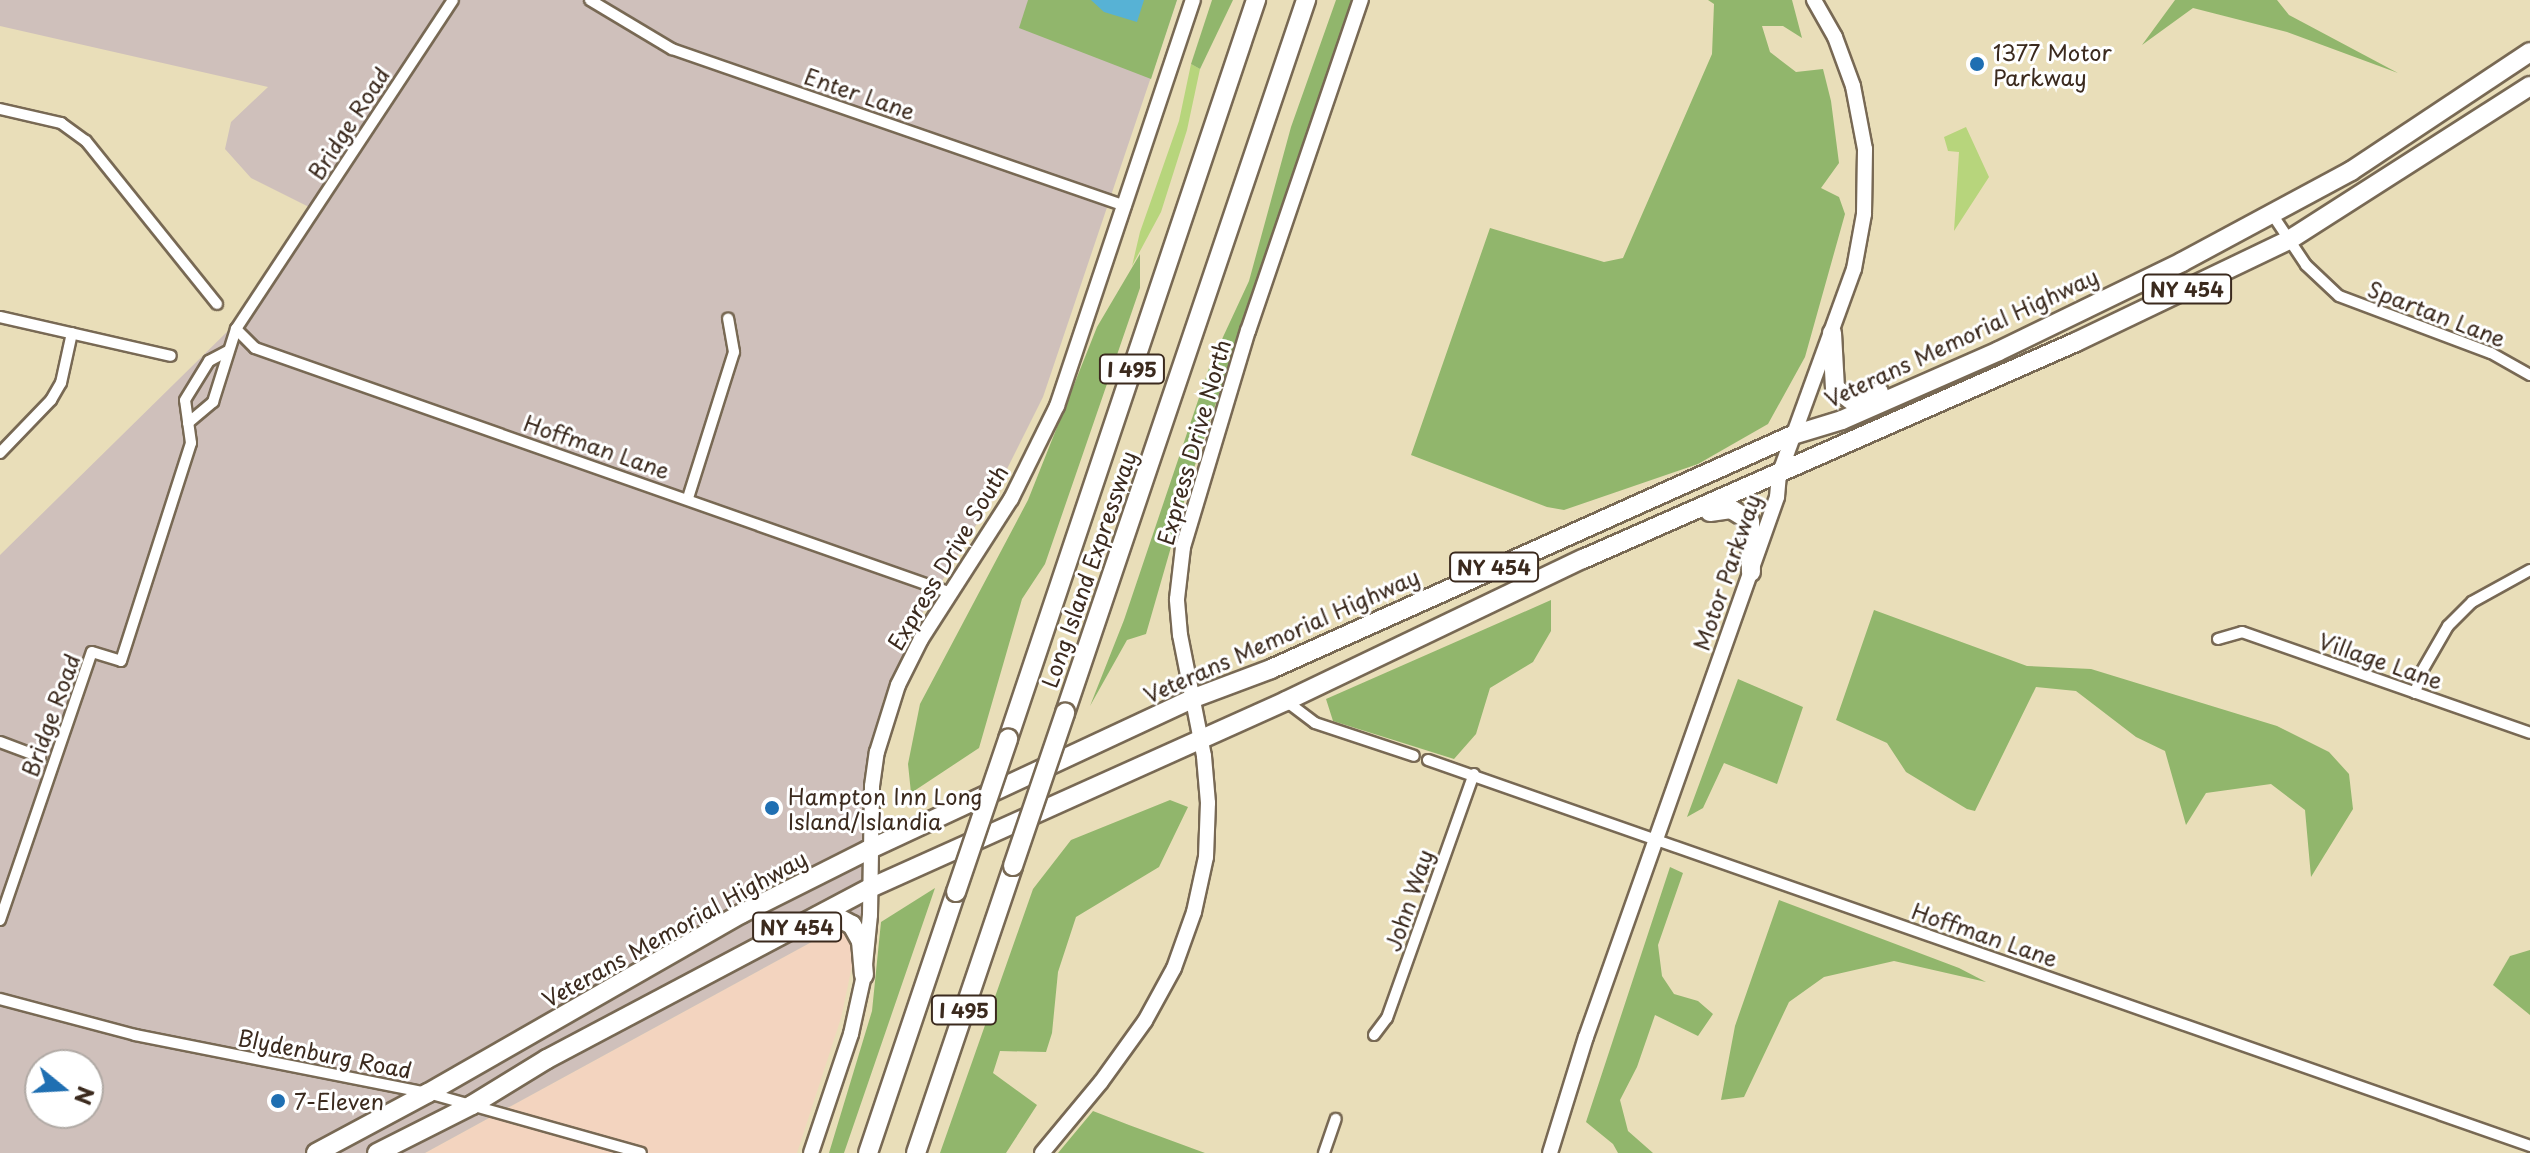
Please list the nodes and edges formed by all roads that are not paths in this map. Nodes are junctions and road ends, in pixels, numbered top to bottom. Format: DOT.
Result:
graph roads {
  1 [pos="590,0"];
  2 [pos="1193,0"];
  3 [pos="1256,0"];
  4 [pos="1306,0"];
  5 [pos="1361,0"];
  6 [pos="1814,0"];
  7 [pos="448,2"];
  8 [pos="2530,52"];
  9 [pos="2530,84"];
  10 [pos="0,109"];
  11 [pos="1126,206"];
  12 [pos="2272,214"];
  13 [pos="2289,240"];
  14 [pos="217,304"];
  15 [pos="0,317"];
  16 [pos="728,319"];
  17 [pos="236,329"];
  18 [pos="72,333"];
  19 [pos="1832,333"];
  20 [pos="228,351"];
  21 [pos="171,356"];
  22 [pos="1958,368"];
  23 [pos="2530,375"];
  24 [pos="188,423"];
  25 [pos="1793,435"];
  26 [pos="0,453"];
  27 [pos="1779,475"];
  28 [pos="688,498"];
  29 [pos="1632,538"];
  30 [pos="2530,570"];
  31 [pos="1751,572"];
  32 [pos="951,593"];
  33 [pos="2218,639"];
  34 [pos="2415,693"];
  35 [pos="1194,698"];
  36 [pos="1286,701"];
  37 [pos="2530,733"];
  38 [pos="1201,737"];
  39 [pos="0,742"];
  40 [pos="1414,756"];
  41 [pos="40,757"];
  42 [pos="1428,760"];
  43 [pos="1474,774"];
  44 [pos="1656,841"];
  45 [pos="868,850"];
  46 [pos="870,888"];
  47 [pos="818,916"];
  48 [pos="0,920"];
  49 [pos="864,975"];
  50 [pos="0,999"];
  51 [pos="1374,1035"];
  52 [pos="428,1093"];
  53 [pos="472,1105"];
  54 [pos="1336,1119"];
  55 [pos="2530,1146"];
  56 [pos="316,1153"];
  57 [pos="377,1153"];
  58 [pos="641,1153"];
  59 [pos="811,1153"];
  60 [pos="868,1153"];
  61 [pos="916,1153"];
  62 [pos="1042,1153"];
  63 [pos="1324,1153"];
  64 [pos="1550,1153"];
  1 -- 11 [label="street, Enter Lane"];
  2 -- 11 [label="main road, Express Drive South"];
  3 -- 60 [label="highway, Long Island Expressway / I 495, bridge"];
  4 -- 61 [label="highway, Long Island Expressway / I 495, bridge"];
  5 -- 35 [label="main road, Express Drive North"];
  6 -- 19 [label="main road, Motor Parkway"];
  7 -- 17 [label="street, Bridge Road"];
  8 -- 12 [label="highway, Veterans Memorial Highway / NY 454"];
  9 -- 13 [label="highway, NY 454"];
  10 -- 14 [label="street"];
  11 -- 32 [label="main road, Express Drive South"];
  12 -- 13 [label="street, Spartan Lane"];
  12 -- 22 [label="highway, Veterans Memorial Highway / NY 454"];
  13 -- 23 [label="street, Spartan Lane"];
  13 -- 27 [label="highway, NY 454"];
  15 -- 18 [label="street"];
  16 -- 28 [label="street"];
  17 -- 20 [label="street, Bridge Road"];
  17 -- 28 [label="street, Hoffman Lane"];
  18 -- 21 [label="street"];
  18 -- 26 [label="street"];
  19 -- 22 [label="highway"];
  19 -- 25 [label="main road, Motor Parkway"];
  20 -- 24 [label="street, Bridge Road"];
  20 -- 24 [label="street, Bridge Road"];
  22 -- 25 [label="highway, Veterans Memorial Highway / NY 454"];
  24 -- 48 [label="street, Bridge Road"];
  25 -- 27 [label="main road, Motor Parkway"];
  25 -- 35 [label="highway, Veterans Memorial Highway / NY 454"];
  27 -- 29 [label="highway, NY 454"];
  27 -- 31 [label="main road, Motor Parkway"];
  28 -- 32 [label="street, Hoffman Lane"];
  29 -- 31 [label="highway"];
  29 -- 36 [label="highway, NY 454"];
  30 -- 34 [label="street"];
  31 -- 44 [label="main road, Motor Parkway"];
  32 -- 45 [label="main road, Express Drive South"];
  33 -- 34 [label="street, Village Lane"];
  34 -- 37 [label="street, Village Lane"];
  35 -- 38 [label="main road, Express Drive North"];
  35 -- 45 [label="highway, Veterans Memorial Highway / NY 454"];
  36 -- 38 [label="highway, NY 454"];
  36 -- 40 [label="street"];
  38 -- 46 [label="highway, NY 454"];
  38 -- 62 [label="main road, Express Drive North"];
  39 -- 41 [label="street"];
  42 -- 43 [label="street, Hoffman Lane"];
  43 -- 44 [label="street, Hoffman Lane"];
  43 -- 51 [label="street, John Way"];
  44 -- 55 [label="street, Hoffman Lane"];
  44 -- 64 [label="main road, Motor Parkway"];
  45 -- 46 [label="main road, Express Drive South"];
  45 -- 52 [label="highway, Veterans Memorial Highway / NY 454"];
  46 -- 47 [label="highway, NY 454"];
  46 -- 49 [label="main road, Express Drive South"];
  47 -- 49 [label="highway"];
  47 -- 53 [label="highway, NY 454"];
  49 -- 59 [label="main road, Express Drive South"];
  50 -- 52 [label="street, Blydenburg Road"];
  52 -- 53 [label="street, Blydenburg Road"];
  52 -- 56 [label="highway, Veterans Memorial Highway / NY 454"];
  53 -- 57 [label="highway, NY 454"];
  53 -- 58 [label="street, Blydenburg Road"];
  54 -- 63 [label="street"];
}
